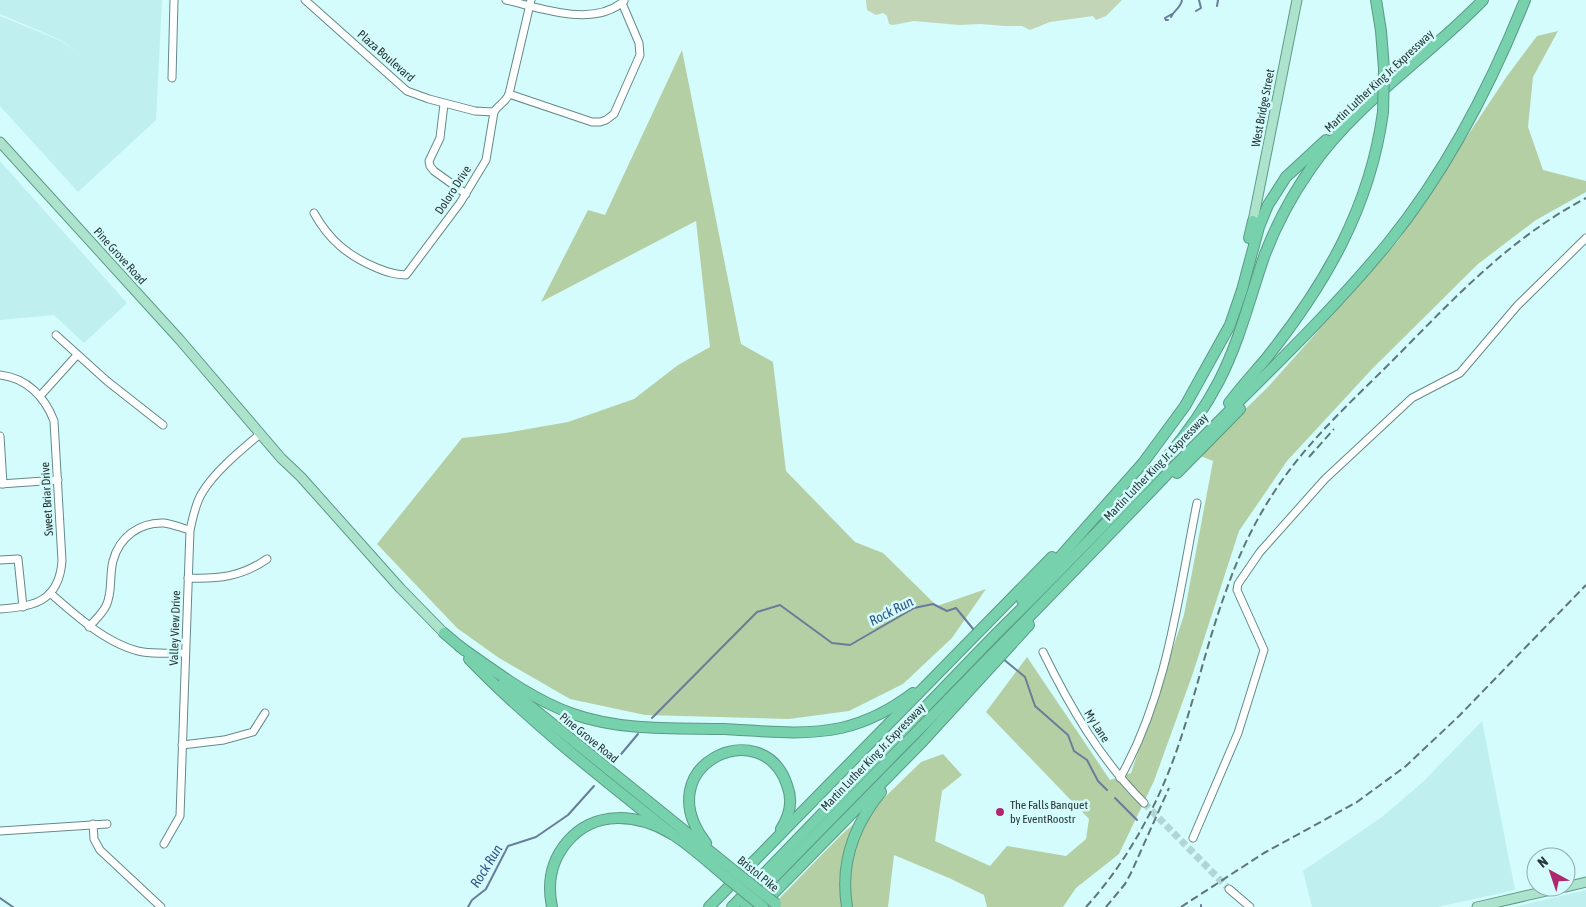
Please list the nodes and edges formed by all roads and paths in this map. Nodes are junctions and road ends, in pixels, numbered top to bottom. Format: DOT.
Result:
graph roads {
  1 [pos="174,0"];
  2 [pos="305,0"];
  3 [pos="506,0"];
  4 [pos="1297,0"];
  5 [pos="1376,0"];
  6 [pos="1483,0"];
  7 [pos="1525,0"];
  8 [pos="623,2"];
  9 [pos="530,3"];
  10 [pos="172,78"];
  11 [pos="510,94"];
  12 [pos="444,104"];
  13 [pos="1367,105"];
  14 [pos="494,112"];
  15 [pos="0,142"];
  16 [pos="466,194"];
  17 [pos="314,213"];
  18 [pos="1253,221"];
  19 [pos="1586,238"];
  20 [pos="1332,307"];
  21 [pos="56,334"];
  22 [pos="77,355"];
  23 [pos="1211,360"];
  24 [pos="0,375"];
  25 [pos="221,387"];
  26 [pos="40,396"];
  27 [pos="163,425"];
  28 [pos="1209,430"];
  29 [pos="260,434"];
  30 [pos="0,436"];
  31 [pos="301,477"];
  32 [pos="58,480"];
  33 [pos="1,484"];
  34 [pos="1197,503"];
  35 [pos="190,530"];
  36 [pos="267,559"];
  37 [pos="0,560"];
  38 [pos="188,578"];
  39 [pos="50,593"];
  40 [pos="23,607"];
  41 [pos="0,609"];
  42 [pos="89,627"];
  43 [pos="990,630"];
  44 [pos="444,633"];
  45 [pos="1007,644"];
  46 [pos="459,646"];
  47 [pos="1043,652"];
  48 [pos="185,653"];
  49 [pos="988,663"];
  50 [pos="944,667"];
  51 [pos="265,713"];
  52 [pos="923,741"];
  53 [pos="182,745"];
  54 [pos="1120,778"];
  55 [pos="1144,803"];
  56 [pos="93,824"];
  57 [pos="107,824"];
  58 [pos="0,831"];
  59 [pos="672,834"];
  60 [pos="1193,838"];
  61 [pos="772,842"];
  62 [pos="164,844"];
  63 [pos="721,860"];
  64 [pos="730,874"];
  65 [pos="1229,889"];
  66 [pos="1526,896"];
  67 [pos="778,905"];
  68 [pos="161,907"];
  69 [pos="552,907"];
  70 [pos="709,907"];
  71 [pos="732,907"];
  72 [pos="744,907"];
  73 [pos="762,907"];
  74 [pos="847,907"];
  75 [pos="1250,907"];
  76 [pos="1477,907"];
  1 -- 10 [label="street"];
  2 -- 12 [label="street, Plaza Boulevard"];
  3 -- 9 [label="street"];
  4 -- 18 [label="main road, West Bridge Street"];
  5 -- 28 [label="highway, bridge"];
  6 -- 13 [label="highway, Martin Luther King Jr. Expressway"];
  7 -- 20 [label="highway, Martin Luther King Jr. Expressway"];
  8 -- 9 [label="street"];
  8 -- 11 [label="street"];
  9 -- 11 [label="street"];
  11 -- 14 [label="street"];
  12 -- 14 [label="street, Plaza Boulevard"];
  12 -- 16 [label="street"];
  13 -- 23 [label="highway"];
  13 -- 43 [label="highway, Martin Luther King Jr. Expressway"];
  14 -- 16 [label="street, Doloro Drive"];
  15 -- 25 [label="main road, Pine Grove Road"];
  16 -- 17 [label="street, Doloro Drive"];
  18 -- 23 [label="highway"];
  19 -- 60 [label="street"];
  20 -- 28 [label="highway, Martin Luther King Jr. Expressway"];
  20 -- 45 [label="highway"];
  21 -- 22 [label="street"];
  22 -- 26 [label="street"];
  22 -- 27 [label="street"];
  23 -- 43 [label="highway"];
  24 -- 26 [label="street, Sweet Briar Drive"];
  25 -- 29 [label="main road, Pine Grove Road"];
  25 -- 31 [label="main road, Pine Grove Road"];
  26 -- 32 [label="street, Sweet Briar Drive"];
  28 -- 45 [label="highway, Martin Luther King Jr. Expressway"];
  29 -- 31 [label="main road, Pine Grove Road"];
  29 -- 35 [label="street, Valley View Drive"];
  30 -- 33 [label="street"];
  31 -- 44 [label="main road, Pine Grove Road"];
  32 -- 33 [label="street"];
  32 -- 39 [label="street, Sweet Briar Drive"];
  34 -- 54 [label="street"];
  35 -- 38 [label="street, Valley View Drive"];
  35 -- 42 [label="street"];
  36 -- 38 [label="street"];
  37 -- 40 [label="street"];
  38 -- 48 [label="street, Valley View Drive"];
  39 -- 40 [label="street"];
  39 -- 42 [label="street"];
  40 -- 41 [label="street"];
  42 -- 48 [label="street"];
  43 -- 50 [label="highway"];
  43 -- 71 [label="highway, Martin Luther King Jr. Expressway"];
  44 -- 46 [label="highway, Pine Grove Road"];
  44 -- 59 [label="highway, Pine Grove Road"];
  45 -- 49 [label="highway"];
  46 -- 50 [label="highway"];
  46 -- 63 [label="highway, Pine Grove Road"];
  47 -- 54 [label="street, My Lane"];
  48 -- 53 [label="street, Valley View Drive"];
  49 -- 52 [label="highway"];
  49 -- 72 [label="highway, Martin Luther King Jr. Expressway"];
  50 -- 61 [label="highway"];
  51 -- 53 [label="street"];
  52 -- 73 [label="highway"];
  52 -- 74 [label="highway"];
  53 -- 62 [label="street, Valley View Drive"];
  54 -- 55 [label="street, My Lane"];
  56 -- 57 [label="street"];
  56 -- 58 [label="street"];
  56 -- 68 [label="street"];
  59 -- 64 [label="highway"];
  59 -- 69 [label="highway"];
  61 -- 63 [label="highway"];
  61 -- 70 [label="highway"];
  63 -- 64 [label="highway, Bristol Pike"];
  64 -- 67 [label="highway, Bristol Pike, bridge"];
  64 -- 73 [label="highway, bridge"];
  65 -- 75 [label="street"];
  66 -- 76 [label="main road"];
}
